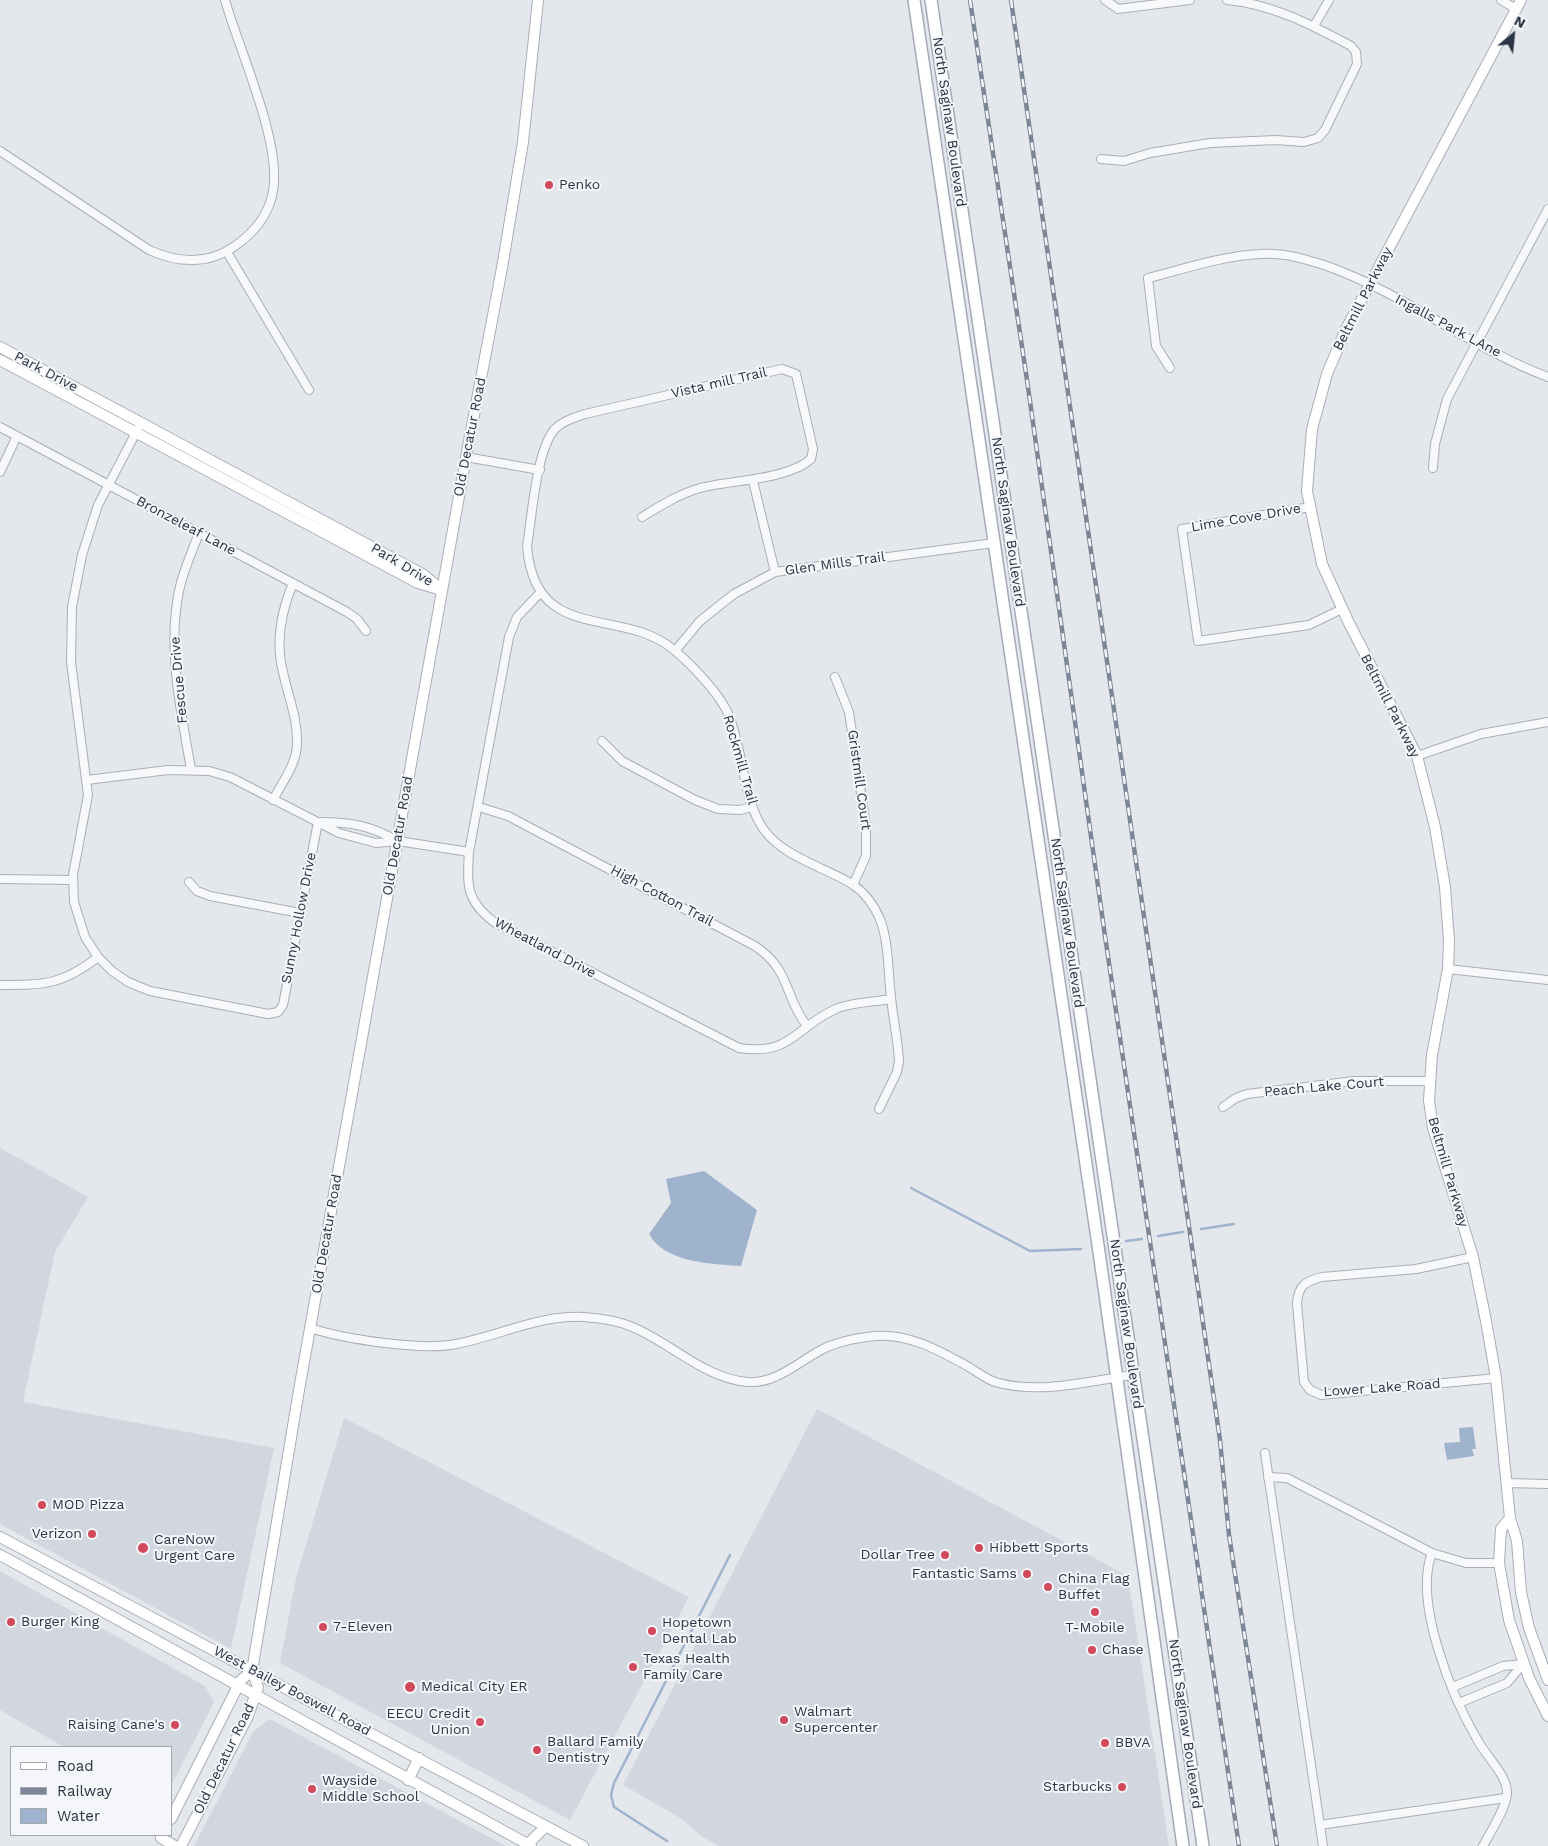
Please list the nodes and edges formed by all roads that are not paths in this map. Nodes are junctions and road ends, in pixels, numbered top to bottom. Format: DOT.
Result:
graph roads {
  1 [pos="225,0"];
  2 [pos="538,0"];
  3 [pos="914,0"];
  4 [pos="931,0"];
  5 [pos="1105,0"];
  6 [pos="1190,0"];
  7 [pos="1227,0"];
  8 [pos="1329,0"];
  9 [pos="1501,0"];
  10 [pos="1518,4"];
  11 [pos="1314,26"];
  12 [pos="0,151"];
  13 [pos="1101,160"];
  14 [pos="1548,209"];
  15 [pos="227,252"];
  16 [pos="1370,284"];
  17 [pos="1477,341"];
  18 [pos="0,347"];
  19 [pos="0,360"];
  20 [pos="1170,368"];
  21 [pos="1548,377"];
  22 [pos="309,390"];
  23 [pos="0,428"];
  24 [pos="138,428"];
  25 [pos="555,429"];
  26 [pos="17,436"];
  27 [pos="466,457"];
  28 [pos="1433,468"];
  29 [pos="540,470"];
  30 [pos="0,472"];
  31 [pos="753,481"];
  32 [pos="108,484"];
  33 [pos="1310,507"];
  34 [pos="642,518"];
  35 [pos="199,533"];
  36 [pos="994,543"];
  37 [pos="774,572"];
  38 [pos="293,582"];
  39 [pos="442,590"];
  40 [pos="541,592"];
  41 [pos="1342,610"];
  42 [pos="366,631"];
  43 [pos="675,651"];
  44 [pos="835,677"];
  45 [pos="1548,722"];
  46 [pos="602,741"];
  47 [pos="1417,756"];
  48 [pos="191,769"];
  49 [pos="87,780"];
  50 [pos="273,800"];
  51 [pos="479,807"];
  52 [pos="752,807"];
  53 [pos="318,822"];
  54 [pos="398,841"];
  55 [pos="469,852"];
  56 [pos="0,879"];
  57 [pos="73,880"];
  58 [pos="189,882"];
  59 [pos="853,885"];
  60 [pos="300,913"];
  61 [pos="98,957"];
  62 [pos="1448,969"];
  63 [pos="1548,980"];
  64 [pos="0,985"];
  65 [pos="891,999"];
  66 [pos="807,1026"];
  67 [pos="1429,1081"];
  68 [pos="1223,1107"];
  69 [pos="879,1109"];
  70 [pos="1472,1257"];
  71 [pos="310,1328"];
  72 [pos="1133,1375"];
  73 [pos="1117,1377"];
  74 [pos="1496,1378"];
  75 [pos="1265,1453"];
  76 [pos="1268,1477"];
  77 [pos="1506,1483"];
  78 [pos="1548,1484"];
  79 [pos="1510,1518"];
  80 [pos="0,1537"];
  81 [pos="1432,1553"];
  82 [pos="0,1555"];
  83 [pos="1499,1563"];
  84 [pos="1519,1572"];
  85 [pos="1544,1655"];
  86 [pos="1523,1664"];
  87 [pos="252,1670"];
  88 [pos="1548,1680"];
  89 [pos="238,1686"];
  90 [pos="1453,1687"];
  91 [pos="255,1696"];
  92 [pos="1459,1703"];
  93 [pos="1548,1716"];
  94 [pos="420,1758"];
  95 [pos="408,1780"];
  96 [pos="1506,1798"];
  97 [pos="172,1817"];
  98 [pos="546,1826"];
  99 [pos="1320,1826"];
  100 [pos="160,1840"];
  101 [pos="530,1845"];
  102 [pos="175,1846"];
  103 [pos="181,1846"];
  104 [pos="583,1846"];
  105 [pos="1183,1846"];
  106 [pos="1203,1846"];
  107 [pos="1323,1846"];
  108 [pos="1483,1846"];
  1 -- 15 [label="street"];
  2 -- 27 [label="street, Old Decatur Road"];
  3 -- 36 [label="main road, North Saginaw Boulevard"];
  4 -- 72 [label="main road, North Saginaw Boulevard"];
  5 -- 6 [label="street"];
  7 -- 11 [label="street"];
  8 -- 11 [label="street"];
  9 -- 10 [label="street"];
  10 -- 16 [label="street, Beltmill Parkway"];
  11 -- 13 [label="street"];
  12 -- 15 [label="street"];
  14 -- 17 [label="street"];
  15 -- 22 [label="street"];
  16 -- 17 [label="street, Ingalls Park LAne"];
  16 -- 20 [label="street, Ingalls Park LAne"];
  16 -- 33 [label="street, Beltmill Parkway"];
  17 -- 21 [label="street, Ingalls Park LAne"];
  17 -- 28 [label="street"];
  18 -- 24 [label="street, Park Drive"];
  19 -- 24 [label="street, Park Drive"];
  23 -- 26 [label="street, Bronzeleaf Lane"];
  24 -- 32 [label="street"];
  24 -- 39 [label="street, Park Drive"];
  25 -- 29 [label="street, Rockmill Trail"];
  25 -- 31 [label="street, Vista mill Trail"];
  26 -- 30 [label="street"];
  26 -- 32 [label="street, Bronzeleaf Lane"];
  27 -- 29 [label="street"];
  27 -- 39 [label="street, Old Decatur Road"];
  29 -- 40 [label="street, Rockmill Trail"];
  31 -- 34 [label="street"];
  31 -- 37 [label="street"];
  32 -- 35 [label="street, Bronzeleaf Lane"];
  32 -- 49 [label="street"];
  33 -- 41 [label="street, Beltmill Parkway"];
  33 -- 41 [label="street, Lime Cove Drive"];
  35 -- 38 [label="street, Bronzeleaf Lane"];
  35 -- 48 [label="street, Fescue Drive"];
  36 -- 37 [label="street, Glen Mills Trail"];
  36 -- 73 [label="main road, North Saginaw Boulevard"];
  37 -- 43 [label="street, Glen Mills Trail"];
  38 -- 42 [label="street, Bronzeleaf Lane"];
  38 -- 50 [label="street"];
  39 -- 54 [label="street, Old Decatur Road"];
  40 -- 43 [label="street, Rockmill Trail"];
  40 -- 51 [label="street, Wheatland Drive"];
  41 -- 47 [label="street, Beltmill Parkway"];
  43 -- 52 [label="street, Rockmill Trail"];
  44 -- 59 [label="street, Gristmill Court"];
  45 -- 47 [label="street"];
  46 -- 52 [label="street"];
  47 -- 62 [label="street, Beltmill Parkway"];
  48 -- 49 [label="street"];
  48 -- 50 [label="street"];
  49 -- 57 [label="street"];
  50 -- 53 [label="street"];
  51 -- 55 [label="street, Wheatland Drive"];
  51 -- 66 [label="street, High Cotton Trail"];
  52 -- 59 [label="street, Rockmill Trail"];
  53 -- 54 [label="street"];
  53 -- 54 [label="street"];
  53 -- 60 [label="street, Sunny Hollow Drive"];
  54 -- 55 [label="street"];
  54 -- 71 [label="street, Old Decatur Road"];
  55 -- 66 [label="street, Wheatland Drive"];
  56 -- 57 [label="street"];
  57 -- 61 [label="street"];
  58 -- 60 [label="street"];
  59 -- 65 [label="street, Rockmill Trail"];
  60 -- 61 [label="street, Sunny Hollow Drive"];
  61 -- 64 [label="street"];
  62 -- 63 [label="street"];
  62 -- 67 [label="street, Beltmill Parkway"];
  65 -- 66 [label="street, Wheatland Drive"];
  65 -- 69 [label="street, Rockmill Trail"];
  67 -- 68 [label="street, Peach Lake Court"];
  67 -- 70 [label="street, Beltmill Parkway"];
  70 -- 74 [label="street, Beltmill Parkway"];
  70 -- 74 [label="street, Lower Lake Road"];
  71 -- 73 [label="street"];
  71 -- 87 [label="street, Old Decatur Road"];
  72 -- 73 [label="street"];
  72 -- 106 [label="main road, North Saginaw Boulevard"];
  73 -- 105 [label="main road, North Saginaw Boulevard"];
  74 -- 77 [label="street, Beltmill Parkway"];
  75 -- 76 [label="street"];
  76 -- 81 [label="street"];
  76 -- 99 [label="street"];
  77 -- 78 [label="street"];
  77 -- 79 [label="street, Beltmill Parkway"];
  79 -- 83 [label="street"];
  79 -- 84 [label="street, Beltmill Parkway"];
  80 -- 87 [label="street, West Bailey Boswell Road"];
  81 -- 83 [label="street"];
  81 -- 90 [label="street"];
  82 -- 89 [label="street, West Bailey Boswell Road"];
  83 -- 84 [label="street"];
  83 -- 86 [label="street"];
  84 -- 85 [label="street, Beltmill Parkway"];
  85 -- 86 [label="street"];
  85 -- 88 [label="street, Beltmill Parkway"];
  86 -- 90 [label="street"];
  86 -- 92 [label="street"];
  86 -- 93 [label="street"];
  87 -- 89 [label="street, Old Decatur Road"];
  87 -- 91 [label="street, Old Decatur Road"];
  87 -- 94 [label="street, West Bailey Boswell Road"];
  89 -- 91 [label="street, West Bailey Boswell Road"];
  89 -- 97 [label="street, Old Decatur Road"];
  90 -- 92 [label="street"];
  91 -- 95 [label="street, West Bailey Boswell Road"];
  91 -- 103 [label="street, Old Decatur Road"];
  92 -- 96 [label="street"];
  94 -- 95 [label="street"];
  94 -- 98 [label="street, West Bailey Boswell Road"];
  95 -- 101 [label="street, West Bailey Boswell Road"];
  96 -- 99 [label="street"];
  96 -- 108 [label="street"];
  98 -- 101 [label="street"];
  98 -- 104 [label="street, West Bailey Boswell Road"];
  99 -- 107 [label="street"];
  100 -- 102 [label="street"];
}
